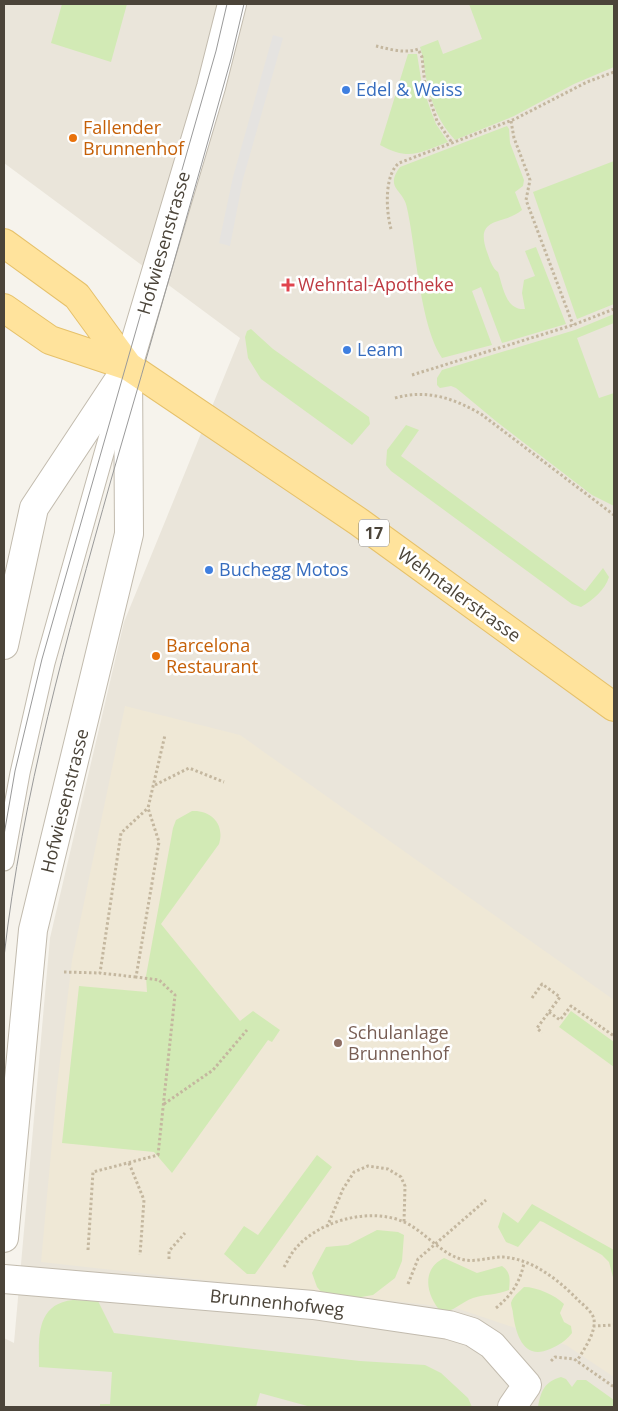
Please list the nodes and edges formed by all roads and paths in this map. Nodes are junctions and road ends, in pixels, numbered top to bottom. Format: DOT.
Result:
graph roads {
  1 [pos="232,4"];
  2 [pos="376,46"];
  3 [pos="614,72"];
  4 [pos="511,121"];
  5 [pos="453,144"];
  6 [pos="391,229"];
  7 [pos="4,243"];
  8 [pos="4,308"];
  9 [pos="614,309"];
  10 [pos="573,325"];
  11 [pos="128,366"];
  12 [pos="412,375"];
  13 [pos="395,398"];
  14 [pos="614,515"];
  15 [pos="4,645"];
  16 [pos="614,707"];
  17 [pos="165,735"];
  18 [pos="224,782"];
  19 [pos="155,785"];
  20 [pos="148,808"];
  21 [pos="4,861"];
  22 [pos="58,972"];
  23 [pos="100,974"];
  24 [pos="136,977"];
  25 [pos="532,998"];
  26 [pos="549,1012"];
  27 [pos="247,1030"];
  28 [pos="542,1033"];
  29 [pos="614,1036"];
  30 [pos="164,1104"];
  31 [pos="129,1163"];
  32 [pos="486,1200"];
  33 [pos="404,1222"];
  34 [pos="327,1227"];
  35 [pos="185,1233"];
  36 [pos="4,1238"];
  37 [pos="436,1244"];
  38 [pos="88,1251"];
  39 [pos="140,1258"];
  40 [pos="524,1263"];
  41 [pos="169,1265"];
  42 [pos="282,1271"];
  43 [pos="4,1279"];
  44 [pos="408,1286"];
  45 [pos="493,1311"];
  46 [pos="614,1325"];
  47 [pos="593,1326"];
  48 [pos="555,1357"];
  49 [pos="578,1361"];
  50 [pos="614,1388"];
  51 [pos="520,1396"];
  1 -- 11 [label="street, Hofwiesenstrasse"];
  2 -- 5 [label="path"];
  3 -- 4 [label="path"];
  4 -- 5 [label="path"];
  4 -- 10 [label="path"];
  5 -- 6 [label="path"];
  7 -- 11 [label="main road, Wehntalerstrasse"];
  8 -- 11 [label="main road, Wehntalerstrasse / 17"];
  9 -- 10 [label="path"];
  10 -- 12 [label="path"];
  11 -- 15 [label="street, Hofwiesenstrasse"];
  11 -- 16 [label="main road, Wehntalerstrasse / 17"];
  11 -- 21 [label="lane, Hofwiesenstrasse"];
  11 -- 36 [label="street, Hofwiesenstrasse"];
  13 -- 14 [label="path"];
  17 -- 19 [label="path"];
  18 -- 19 [label="path"];
  19 -- 20 [label="path"];
  20 -- 23 [label="path"];
  20 -- 24 [label="path"];
  22 -- 23 [label="path"];
  23 -- 24 [label="path"];
  24 -- 30 [label="path"];
  25 -- 26 [label="path"];
  26 -- 28 [label="path"];
  26 -- 29 [label="path"];
  27 -- 30 [label="path"];
  30 -- 31 [label="path"];
  31 -- 38 [label="path"];
  31 -- 39 [label="path"];
  32 -- 37 [label="path"];
  33 -- 34 [label="path"];
  33 -- 34 [label="path"];
  33 -- 37 [label="path"];
  34 -- 42 [label="path"];
  35 -- 41 [label="path"];
  37 -- 40 [label="path"];
  37 -- 44 [label="path"];
  40 -- 45 [label="path"];
  40 -- 47 [label="path"];
  43 -- 51 [label="street, Brunnenhofweg"];
  46 -- 47 [label="path"];
  47 -- 49 [label="path"];
  48 -- 49 [label="path"];
  49 -- 50 [label="path"];
}
